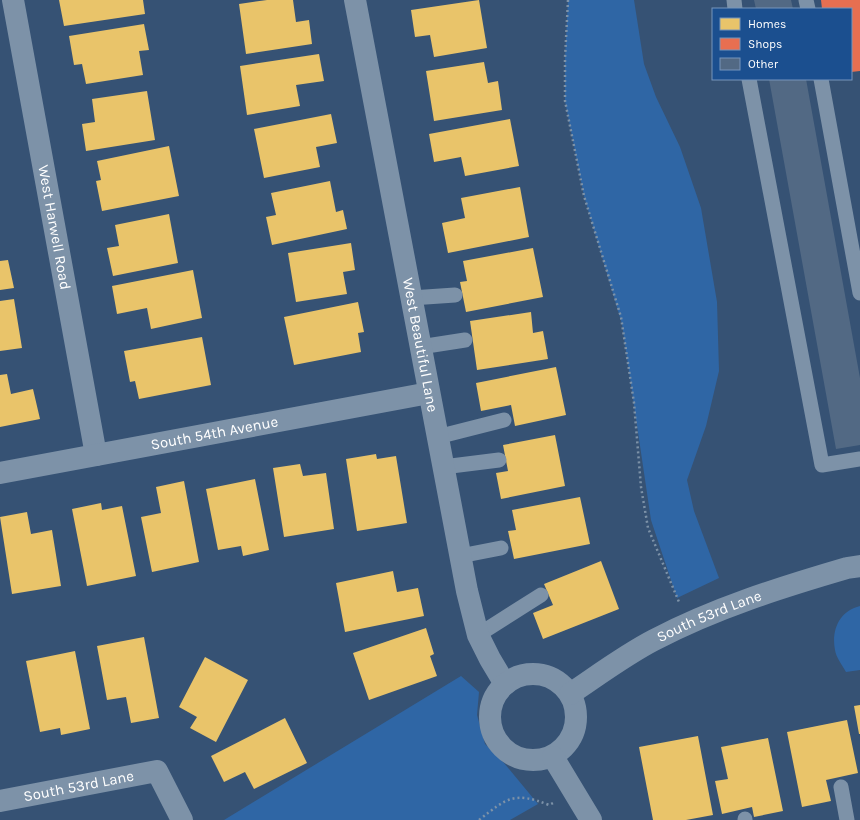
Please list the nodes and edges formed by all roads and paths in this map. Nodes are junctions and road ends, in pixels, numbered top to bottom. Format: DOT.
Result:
graph roads {
  1 [pos="13,0"];
  2 [pos="355,0"];
  3 [pos="568,0"];
  4 [pos="749,80"];
  5 [pos="821,80"];
  6 [pos="860,293"];
  7 [pos="455,295"];
  8 [pos="411,298"];
  9 [pos="465,340"];
  10 [pos="420,347"];
  11 [pos="429,393"];
  12 [pos="504,420"];
  13 [pos="437,437"];
  14 [pos="96,455"];
  15 [pos="860,459"];
  16 [pos="499,460"];
  17 [pos="443,467"];
  18 [pos="0,472"];
  19 [pos="501,548"];
  20 [pos="460,556"];
  21 [pos="860,566"];
  22 [pos="541,595"];
  23 [pos="688,624"];
  24 [pos="478,634"];
  25 [pos="505,684"];
  26 [pos="570,694"];
  27 [pos="552,757"];
  28 [pos="841,787"];
  29 [pos="575,792"];
  30 [pos="0,800"];
  31 [pos="182,820"];
  32 [pos="479,820"];
  33 [pos="591,820"];
  34 [pos="847,820"];
  1 -- 14 [label="street, West Harwell Road"];
  2 -- 8 [label="street, West Beautiful Lane"];
  3 -- 23 [label="path"];
  4 -- 15 [label="lane"];
  5 -- 6 [label="lane"];
  7 -- 8 [label="lane"];
  8 -- 10 [label="street, West Beautiful Lane"];
  9 -- 10 [label="lane"];
  10 -- 11 [label="street, West Beautiful Lane"];
  11 -- 13 [label="street, West Beautiful Lane"];
  11 -- 14 [label="street, South 54th Avenue"];
  12 -- 13 [label="lane"];
  13 -- 17 [label="street, West Beautiful Lane"];
  14 -- 18 [label="street, South 54th Avenue"];
  16 -- 17 [label="lane"];
  17 -- 20 [label="street, West Beautiful Lane"];
  19 -- 20 [label="lane"];
  20 -- 24 [label="street, West Beautiful Lane"];
  21 -- 23 [label="street, South 53rd Lane"];
  22 -- 24 [label="lane"];
  23 -- 26 [label="street, South 53rd Lane"];
  24 -- 25 [label="street, West Beautiful Lane"];
  25 -- 26 [label="street"];
  25 -- 27 [label="street"];
  26 -- 27 [label="street"];
  27 -- 29 [label="street"];
  28 -- 34 [label="lane"];
  29 -- 32 [label="path"];
  29 -- 33 [label="street"];
  30 -- 31 [label="street, South 53rd Lane"];
}
